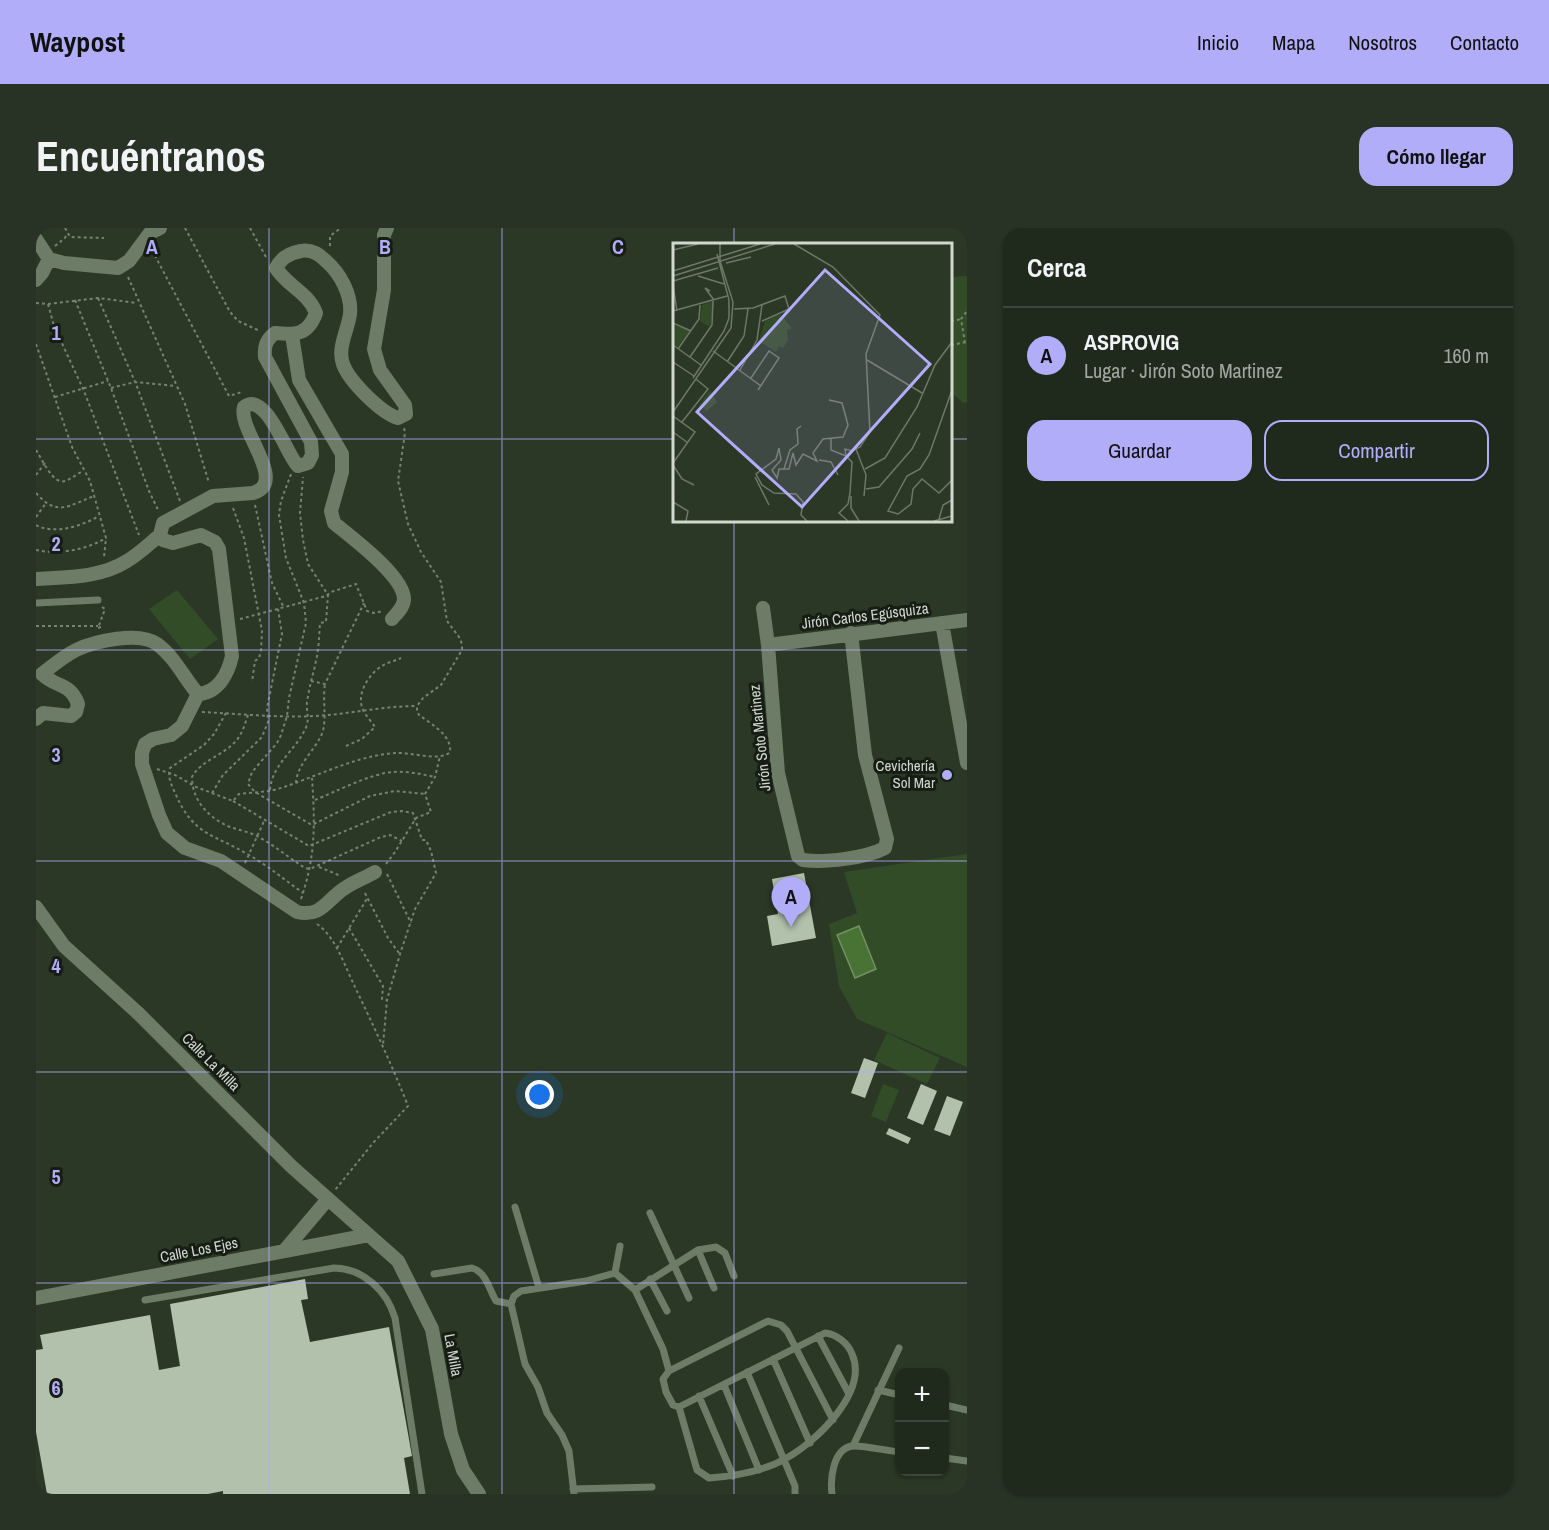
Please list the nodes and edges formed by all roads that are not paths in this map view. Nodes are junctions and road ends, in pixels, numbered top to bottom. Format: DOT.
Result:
graph roads {
  1 [pos="160,228"];
  2 [pos="387,228"];
  3 [pos="36,239"];
  4 [pos="47,256"];
  5 [pos="36,280"];
  6 [pos="292,335"];
  7 [pos="160,535"];
  8 [pos="36,579"];
  9 [pos="98,600"];
  10 [pos="36,603"];
  11 [pos="763,608"];
  12 [pos="392,619"];
  13 [pos="967,620"];
  14 [pos="942,623"];
  15 [pos="851,633"];
  16 [pos="768,645"];
  17 [pos="39,674"];
  18 [pos="198,694"];
  19 [pos="36,719"];
  20 [pos="967,763"];
  21 [pos="375,872"];
  22 [pos="36,907"];
  23 [pos="328,1199"];
  24 [pos="514,1207"];
  25 [pos="650,1213"];
  26 [pos="369,1235"];
  27 [pos="620,1246"];
  28 [pos="698,1250"];
  29 [pos="284,1251"];
  30 [pos="673,1265"];
  31 [pos="615,1273"];
  32 [pos="435,1274"];
  33 [pos="734,1276"];
  34 [pos="650,1279"];
  35 [pos="539,1288"];
  36 [pos="714,1288"];
  37 [pos="634,1290"];
  38 [pos="36,1298"];
  39 [pos="689,1298"];
  40 [pos="145,1300"];
  41 [pos="511,1304"];
  42 [pos="667,1311"];
  43 [pos="818,1336"];
  44 [pos="795,1348"];
  45 [pos="899,1348"];
  46 [pos="773,1359"];
  47 [pos="669,1371"];
  48 [pos="747,1372"];
  49 [pos="724,1384"];
  50 [pos="878,1390"];
  51 [pos="849,1394"];
  52 [pos="895,1394"];
  53 [pos="699,1396"];
  54 [pos="949,1406"];
  55 [pos="679,1407"];
  56 [pos="967,1410"];
  57 [pos="833,1420"];
  58 [pos="810,1443"];
  59 [pos="852,1446"];
  60 [pos="895,1451"];
  61 [pos="949,1459"];
  62 [pos="784,1460"];
  63 [pos="967,1461"];
  64 [pos="759,1470"];
  65 [pos="733,1476"];
  66 [pos="652,1487"];
  67 [pos="574,1492"];
  68 [pos="422,1494"];
  69 [pos="479,1494"];
  70 [pos="795,1494"];
  71 [pos="832,1494"];
  1 -- 4 [label="street"];
  2 -- 6 [label="street"];
  3 -- 4 [label="street"];
  4 -- 5 [label="street"];
  6 -- 7 [label="street"];
  6 -- 12 [label="street"];
  7 -- 8 [label="street"];
  7 -- 18 [label="street"];
  9 -- 10 [label="lane"];
  11 -- 16 [label="street, Jirón Soto Martinez"];
  13 -- 14 [label="street, Jirón Carlos Egúsquiza"];
  14 -- 15 [label="street, Jirón Carlos Egúsquiza"];
  14 -- 20 [label="street"];
  15 -- 16 [label="street, Jirón Carlos Egúsquiza"];
  15 -- 16 [label="street, Jirón Soto Martinez"];
  17 -- 18 [label="street"];
  17 -- 19 [label="street"];
  18 -- 21 [label="street"];
  22 -- 23 [label="street, Calle La Milla"];
  23 -- 26 [label="street, Calle La Milla"];
  23 -- 29 [label="street"];
  24 -- 35 [label="lane"];
  25 -- 30 [label="lane"];
  26 -- 29 [label="street, Calle Los Ejes"];
  26 -- 69 [label="street, La Milla"];
  27 -- 31 [label="lane"];
  28 -- 30 [label="lane"];
  28 -- 33 [label="lane"];
  28 -- 36 [label="lane"];
  29 -- 38 [label="street, Calle Los Ejes"];
  30 -- 34 [label="lane"];
  30 -- 39 [label="lane"];
  31 -- 35 [label="lane"];
  31 -- 37 [label="lane"];
  32 -- 41 [label="lane"];
  34 -- 37 [label="lane"];
  34 -- 42 [label="lane"];
  35 -- 41 [label="lane"];
  37 -- 47 [label="lane"];
  40 -- 68 [label="lane"];
  41 -- 67 [label="lane"];
  43 -- 44 [label="lane"];
  43 -- 51 [label="lane"];
  43 -- 51 [label="lane"];
  44 -- 46 [label="lane"];
  44 -- 47 [label="lane"];
  44 -- 57 [label="lane"];
  45 -- 50 [label="lane"];
  46 -- 48 [label="lane"];
  46 -- 58 [label="lane"];
  47 -- 55 [label="lane"];
  48 -- 49 [label="lane"];
  48 -- 62 [label="lane"];
  49 -- 53 [label="lane"];
  49 -- 64 [label="lane"];
  50 -- 52 [label="lane"];
  50 -- 59 [label="lane"];
  51 -- 57 [label="lane"];
  53 -- 55 [label="lane"];
  53 -- 65 [label="lane"];
  54 -- 56 [label="lane"];
  55 -- 65 [label="lane"];
  57 -- 58 [label="lane"];
  58 -- 62 [label="lane"];
  59 -- 60 [label="lane"];
  59 -- 71 [label="lane"];
  61 -- 63 [label="lane"];
  62 -- 64 [label="lane"];
  62 -- 70 [label="lane"];
  64 -- 65 [label="lane"];
  66 -- 67 [label="lane"];
}
